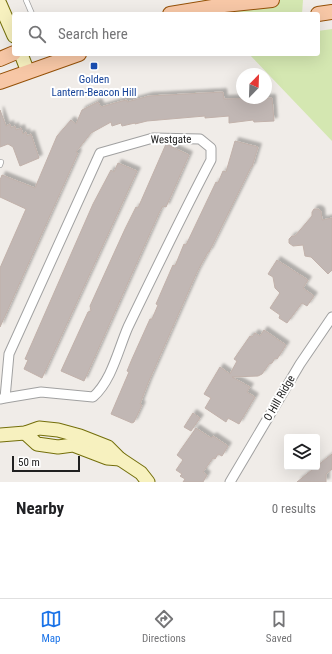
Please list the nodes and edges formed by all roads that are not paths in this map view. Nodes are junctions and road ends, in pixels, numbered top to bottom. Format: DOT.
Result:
graph roads {
  1 [pos="26,0"];
  2 [pos="272,0"];
  3 [pos="0,4"];
  4 [pos="31,12"];
  5 [pos="182,12"];
  6 [pos="332,12"];
  7 [pos="320,14"];
  8 [pos="12,31"];
  9 [pos="12,53"];
  10 [pos="23,56"];
  11 [pos="73,56"];
  12 [pos="0,59"];
  13 [pos="28,72"];
  14 [pos="0,82"];
  15 [pos="332,317"];
  16 [pos="2,398"];
  17 [pos="0,434"];
  18 [pos="148,482"];
  19 [pos="230,482"];
  1 -- 4 [label="lane"];
  2 -- 5 [label="main road"];
  3 -- 8 [label="street"];
  6 -- 7 [label="main road"];
  9 -- 12 [label="main road"];
  10 -- 13 [label="street"];
  11 -- 13 [label="main road"];
  13 -- 14 [label="main road"];
  15 -- 19 [label="street, O Hill Ridge"];
  16 -- 16 [label="street, Westgate"];
  17 -- 18 [label="street"];
}
